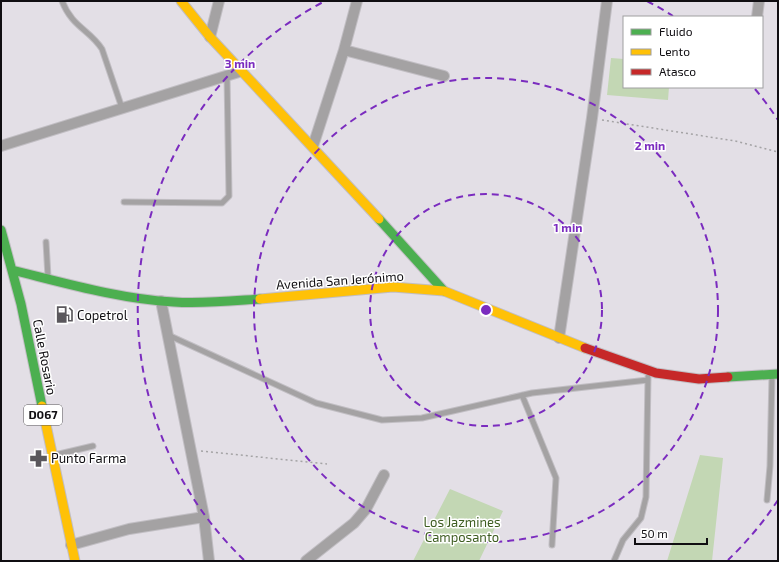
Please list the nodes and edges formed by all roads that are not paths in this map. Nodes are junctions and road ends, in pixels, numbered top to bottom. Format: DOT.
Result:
graph roads {
  1 [pos="62,1"];
  2 [pos="182,1"];
  3 [pos="219,1"];
  4 [pos="357,1"];
  5 [pos="607,1"];
  6 [pos="759,1"];
  7 [pos="757,16"];
  8 [pos="210,37"];
  9 [pos="344,50"];
  10 [pos="242,71"];
  11 [pos="227,76"];
  12 [pos="444,76"];
  13 [pos="122,108"];
  14 [pos="1,146"];
  15 [pos="313,146"];
  16 [pos="124,202"];
  17 [pos="1,230"];
  18 [pos="46,242"];
  19 [pos="12,270"];
  20 [pos="1,274"];
  21 [pos="48,278"];
  22 [pos="444,291"];
  23 [pos="162,300"];
  24 [pos="168,335"];
  25 [pos="559,338"];
  26 [pos="648,370"];
  27 [pos="775,374"];
  28 [pos="648,380"];
  29 [pos="522,395"];
  30 [pos="93,446"];
  31 [pos="52,456"];
  32 [pos="384,475"];
  33 [pos="767,500"];
  34 [pos="204,517"];
  35 [pos="71,544"];
  36 [pos="552,545"];
  37 [pos="75,561"];
  38 [pos="209,561"];
  39 [pos="307,561"];
  40 [pos="614,561"];
  1 -- 13 [label="lane"];
  2 -- 8 [label="street"];
  3 -- 8 [label="street"];
  4 -- 9 [label="street"];
  5 -- 25 [label="street"];
  6 -- 7 [label="street"];
  8 -- 10 [label="street"];
  9 -- 12 [label="street"];
  9 -- 15 [label="street"];
  10 -- 11 [label="street"];
  10 -- 15 [label="street"];
  11 -- 13 [label="street"];
  11 -- 16 [label="lane"];
  13 -- 14 [label="street"];
  15 -- 22 [label="street"];
  17 -- 19 [label="street, Calle Rosario / D067"];
  18 -- 21 [label="lane"];
  19 -- 20 [label="street"];
  19 -- 21 [label="street, Avenida San Jerónimo"];
  19 -- 31 [label="street, Calle Rosario / D067"];
  21 -- 23 [label="street, Avenida San Jerónimo"];
  22 -- 23 [label="street, Avenida San Jerónimo"];
  22 -- 25 [label="street, Avenida San Jerónimo"];
  23 -- 24 [label="street"];
  24 -- 29 [label="lane"];
  24 -- 34 [label="street"];
  25 -- 26 [label="street, Avenida San Jerónimo"];
  26 -- 27 [label="street, Avenida San Jerónimo"];
  26 -- 28 [label="lane"];
  27 -- 33 [label="lane"];
  28 -- 29 [label="lane"];
  28 -- 40 [label="lane"];
  29 -- 36 [label="lane"];
  30 -- 31 [label="lane"];
  31 -- 35 [label="street, Calle Rosario / D067"];
  32 -- 39 [label="street"];
  34 -- 35 [label="street"];
  34 -- 38 [label="street"];
  35 -- 37 [label="street, Calle Rosario / D067"];
}
